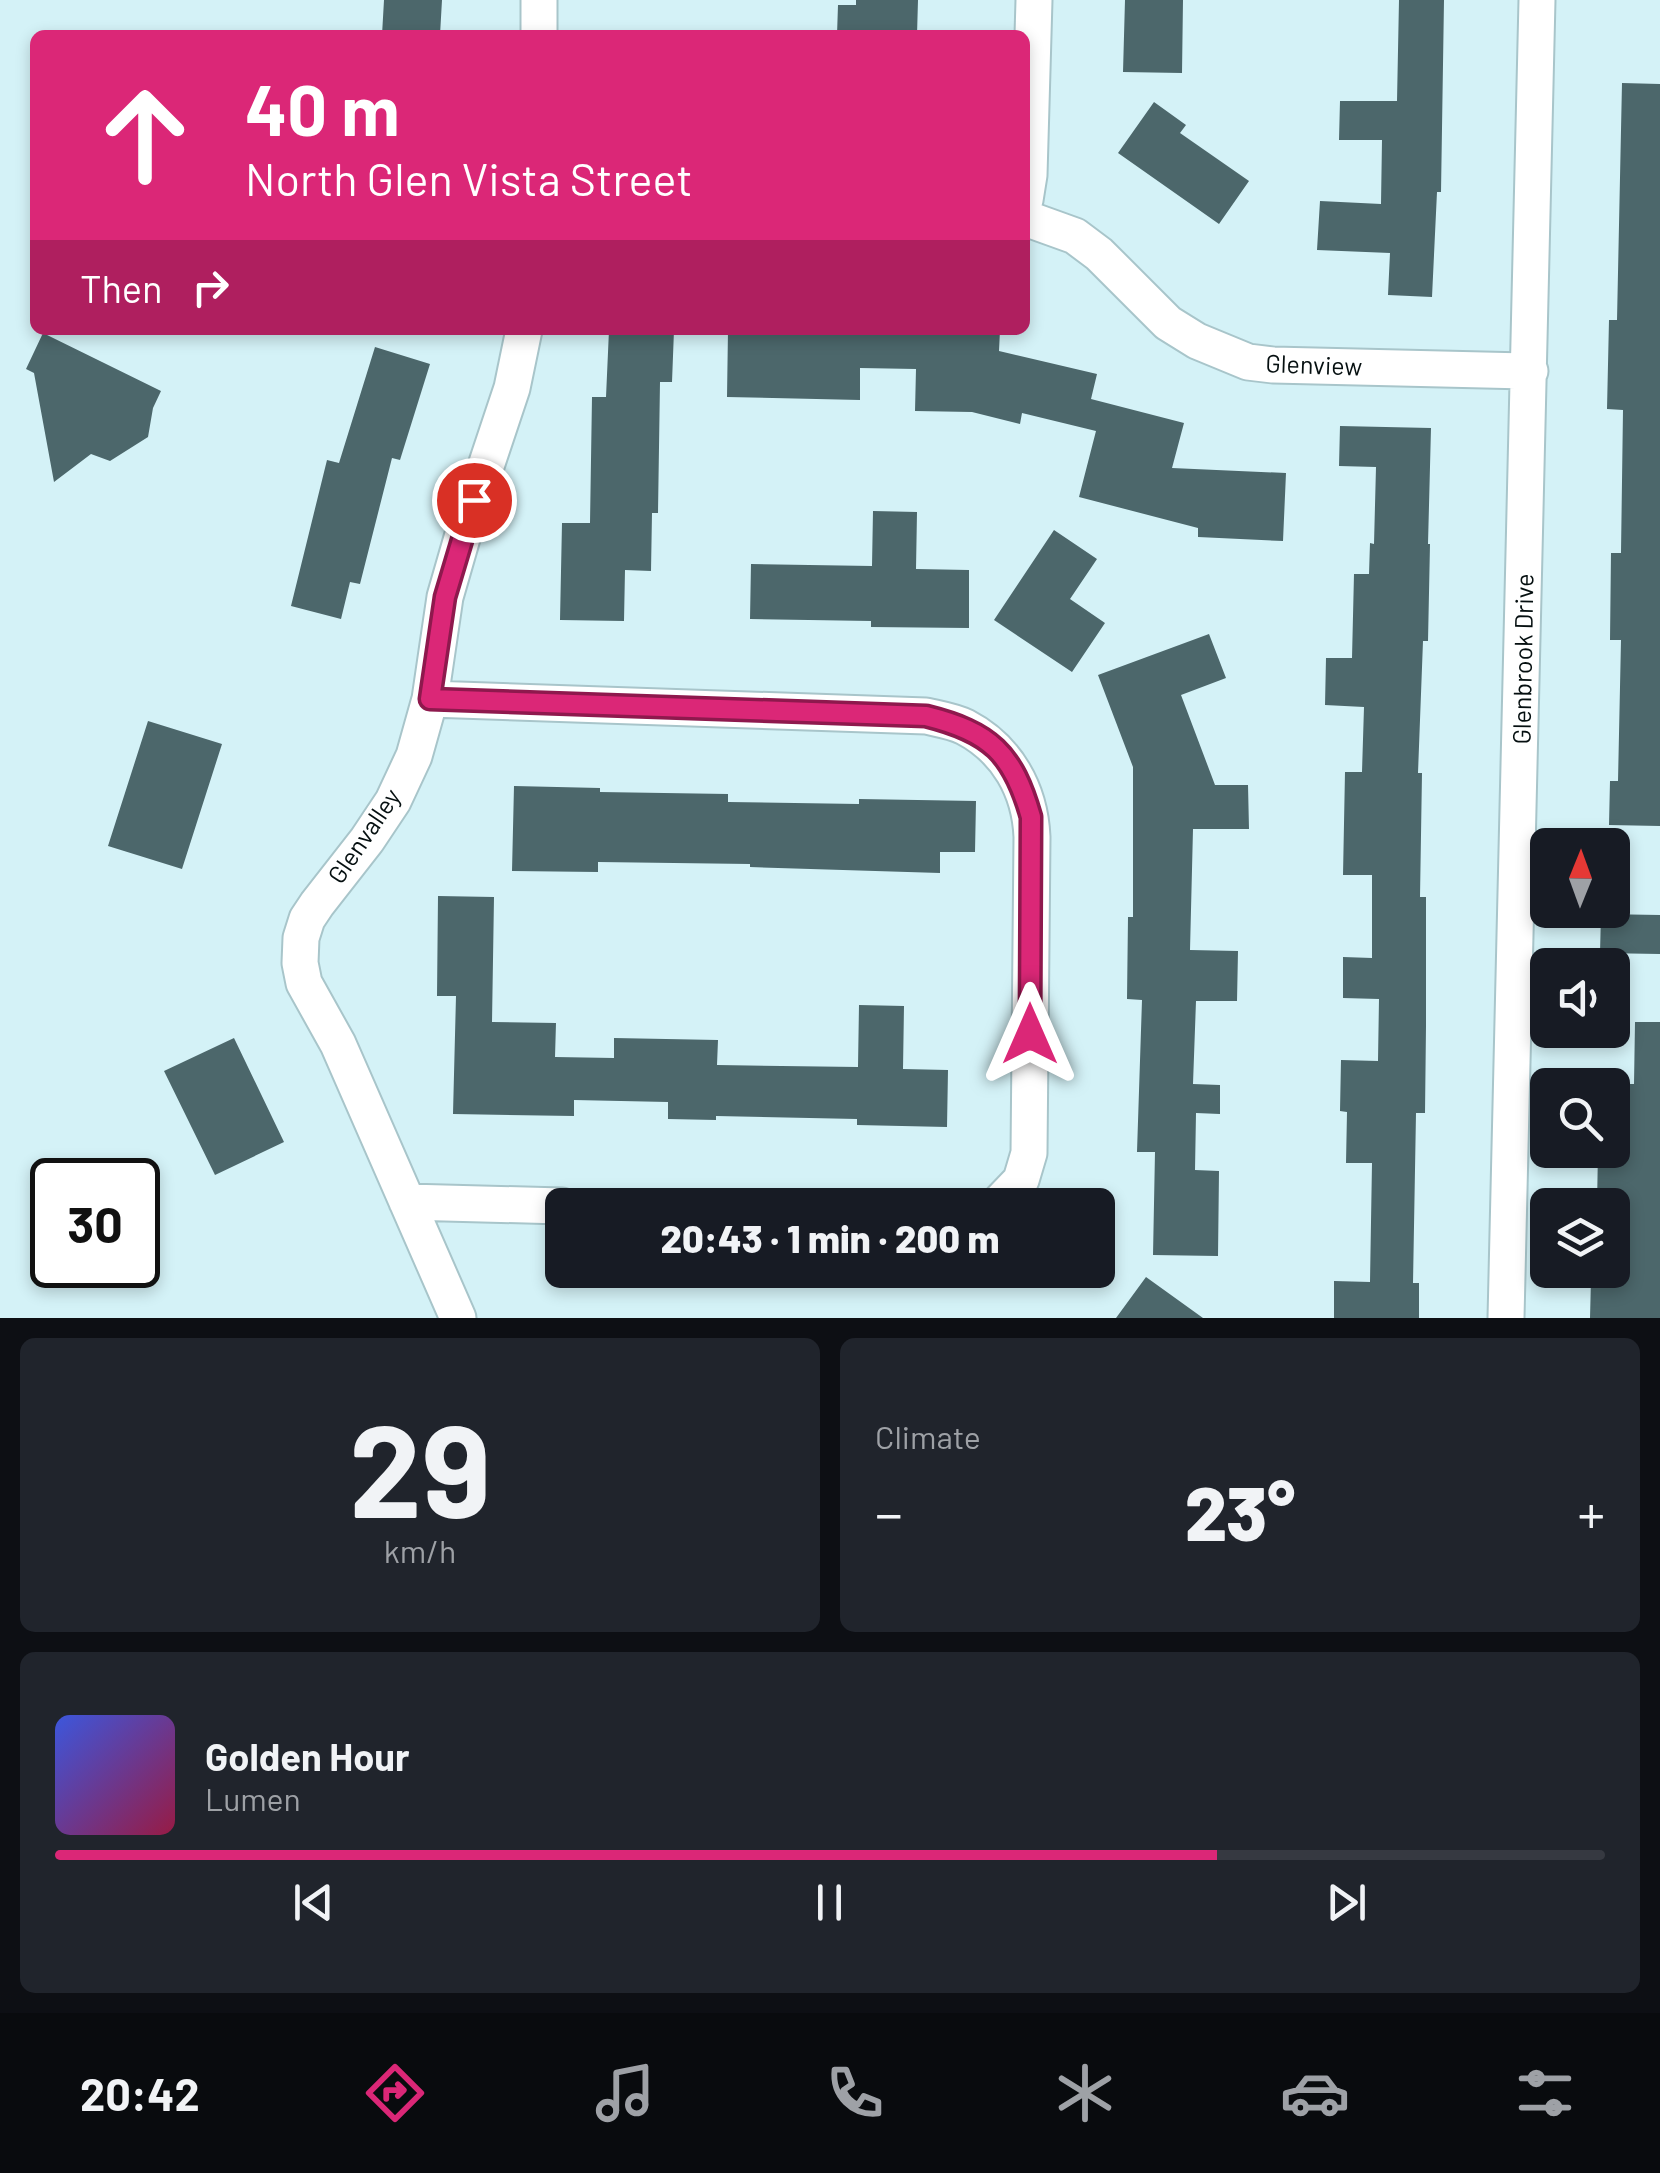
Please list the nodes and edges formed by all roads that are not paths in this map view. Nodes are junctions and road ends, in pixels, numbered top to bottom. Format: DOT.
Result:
graph roads {
  1 [pos="539,0"];
  2 [pos="1034,0"];
  3 [pos="1537,0"];
  4 [pos="538,30"];
  5 [pos="1030,117"];
  6 [pos="1030,220"];
  7 [pos="523,335"];
  8 [pos="1530,371"];
  9 [pos="430,699"];
  10 [pos="1013,1188"];
  11 [pos="407,1202"];
  12 [pos="545,1206"];
  13 [pos="458,1318"];
  14 [pos="1506,1318"];
  1 -- 4 [label="street"];
  2 -- 5 [label="street"];
  3 -- 8 [label="street, Glenbrook Drive"];
  6 -- 8 [label="street, Glenview"];
  7 -- 9 [label="street, Glenvalley"];
  8 -- 14 [label="street, Glenbrook Drive"];
  9 -- 10 [label="street"];
  9 -- 11 [label="street, Glenvalley"];
  11 -- 12 [label="street"];
  11 -- 13 [label="street, Glenvalley"];
}
